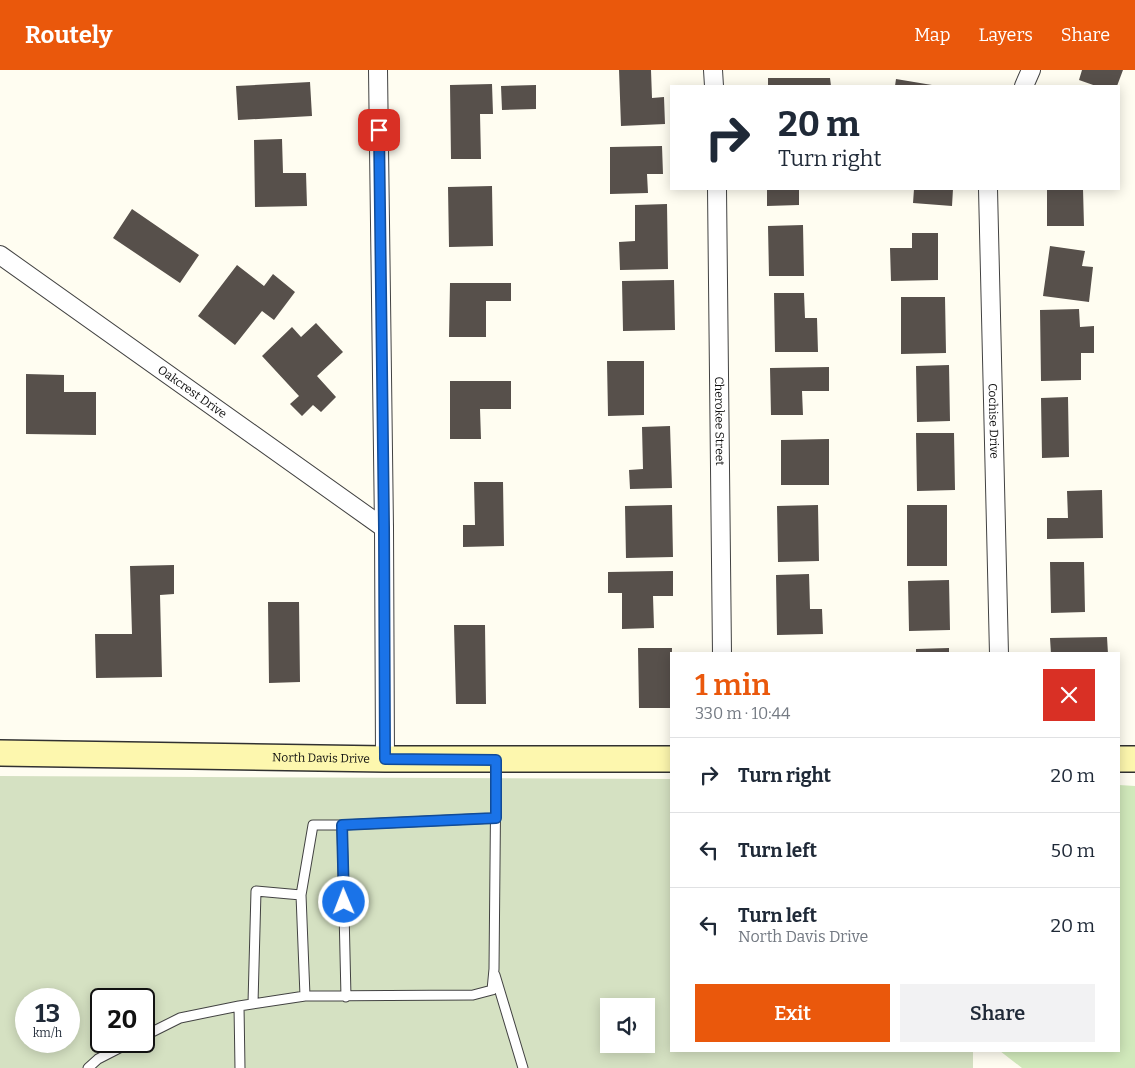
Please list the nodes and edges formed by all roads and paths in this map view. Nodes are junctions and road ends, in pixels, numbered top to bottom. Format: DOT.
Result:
graph roads {
  1 [pos="378,70"];
  2 [pos="713,70"];
  3 [pos="1031,70"];
  4 [pos="714,85"];
  5 [pos="1024,85"];
  6 [pos="717,190"];
  7 [pos="988,190"];
  8 [pos="0,255"];
  9 [pos="384,528"];
  10 [pos="722,652"];
  11 [pos="999,652"];
  12 [pos="0,753"];
  13 [pos="385,759"];
  14 [pos="670,759"];
  15 [pos="1120,759"];
  16 [pos="496,760"];
  17 [pos="1135,760"];
  18 [pos="496,818"];
  19 [pos="342,825"];
  20 [pos="301,895"];
  21 [pos="494,970"];
  22 [pos="305,996"];
  23 [pos="346,997"];
  24 [pos="253,1004"];
  25 [pos="239,1006"];
  26 [pos="155,1030"];
  27 [pos="108,1053"];
  28 [pos="88,1068"];
  29 [pos="240,1068"];
  30 [pos="523,1068"];
  1 -- 9 [label="street"];
  2 -- 4 [label="street"];
  3 -- 5 [label="street"];
  6 -- 10 [label="street, Cherokee Street"];
  7 -- 11 [label="street, Cochise Drive"];
  8 -- 9 [label="street, Oakcrest Drive"];
  9 -- 13 [label="street"];
  12 -- 13 [label="street, North Davis Drive"];
  13 -- 16 [label="street, North Davis Drive"];
  14 -- 16 [label="street, North Davis Drive"];
  15 -- 17 [label="street"];
  16 -- 18 [label="lane"];
  18 -- 19 [label="lane"];
  18 -- 21 [label="lane"];
  19 -- 20 [label="lane"];
  19 -- 23 [label="lane"];
  20 -- 22 [label="lane"];
  20 -- 24 [label="lane"];
  21 -- 23 [label="lane"];
  21 -- 30 [label="lane"];
  22 -- 23 [label="lane"];
  22 -- 24 [label="lane"];
  24 -- 25 [label="lane"];
  25 -- 26 [label="lane"];
  25 -- 29 [label="lane"];
  27 -- 28 [label="lane"];
}
